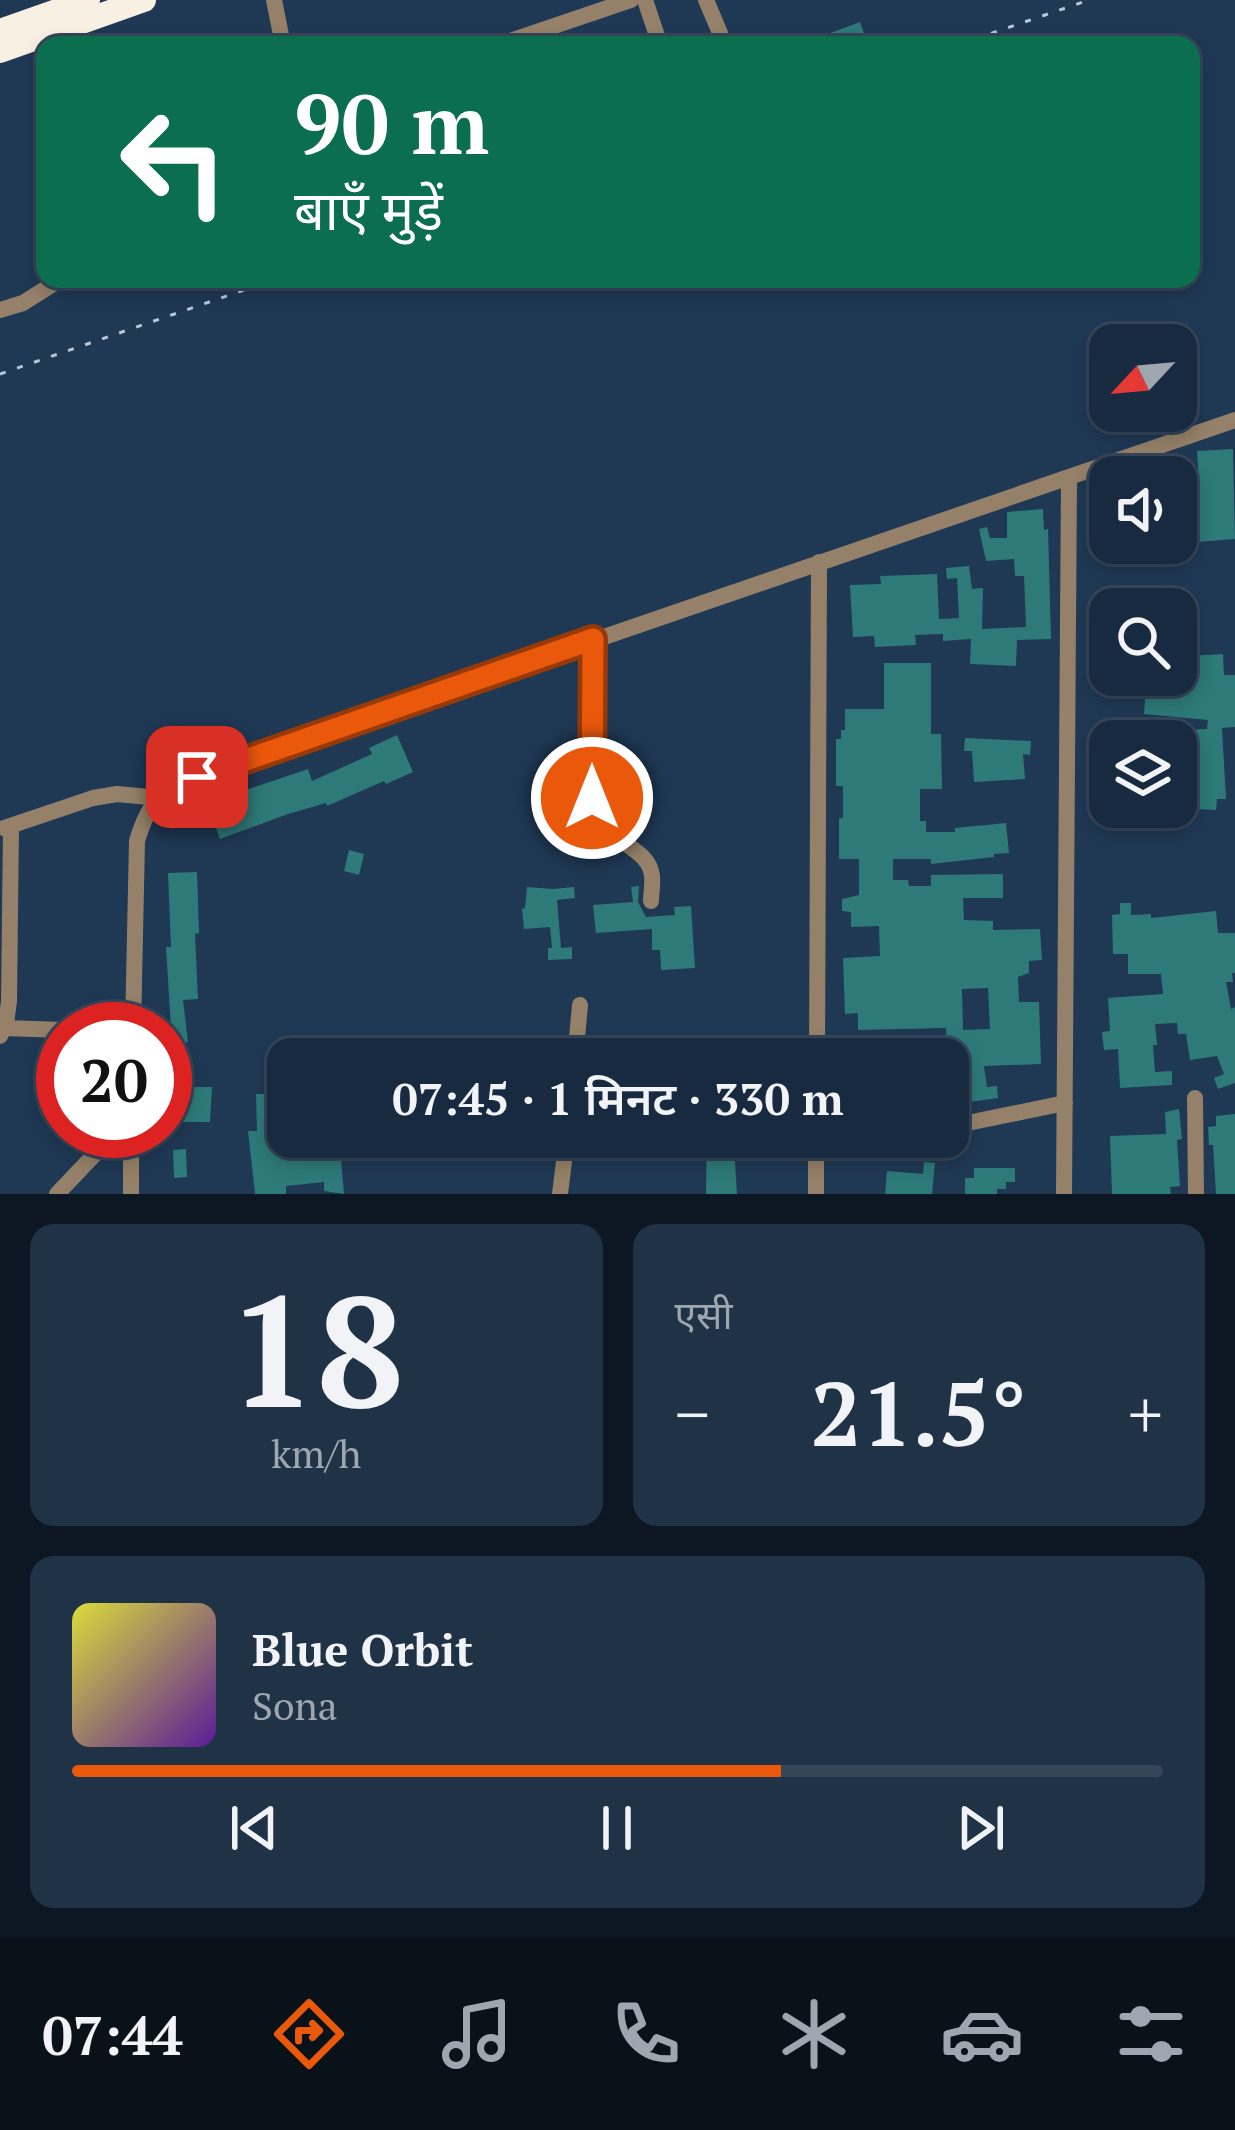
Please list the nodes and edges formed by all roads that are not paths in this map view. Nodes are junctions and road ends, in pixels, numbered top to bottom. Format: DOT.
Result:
graph roads {
  1 [pos="88,0"];
  2 [pos="144,0"];
  3 [pos="274,0"];
  4 [pos="631,0"];
  5 [pos="645,0"];
  6 [pos="706,0"];
  7 [pos="0,31"];
  8 [pos="42,36"];
  9 [pos="282,36"];
  10 [pos="525,36"];
  11 [pos="657,36"];
  12 [pos="720,36"];
  13 [pos="36,38"];
  14 [pos="0,51"];
  15 [pos="46,288"];
  16 [pos="0,310"];
  17 [pos="1235,420"];
  18 [pos="1069,479"];
  19 [pos="819,562"];
  20 [pos="593,639"];
  21 [pos="159,799"];
  22 [pos="5,828"];
  23 [pos="651,901"];
  24 [pos="5,919"];
  25 [pos="134,1002"];
  26 [pos="580,1005"];
  27 [pos="36,1031"];
  28 [pos="2,1032"];
  29 [pos="577,1038"];
  30 [pos="817,1038"];
  31 [pos="1195,1098"];
  32 [pos="1065,1103"];
  33 [pos="969,1123"];
  34 [pos="91,1158"];
  35 [pos="131,1158"];
  36 [pos="564,1158"];
  37 [pos="816,1158"];
  38 [pos="57,1194"];
  39 [pos="130,1194"];
  40 [pos="560,1194"];
  41 [pos="816,1194"];
  42 [pos="1064,1194"];
  43 [pos="1196,1194"];
  1 -- 7 [label="highway"];
  2 -- 8 [label="highway"];
  3 -- 9 [label="street"];
  4 -- 10 [label="street"];
  5 -- 11 [label="street"];
  6 -- 12 [label="street"];
  13 -- 14 [label="highway"];
  15 -- 16 [label="street"];
  17 -- 18 [label="street"];
  18 -- 19 [label="street"];
  18 -- 32 [label="street"];
  19 -- 20 [label="street"];
  19 -- 30 [label="street"];
  20 -- 21 [label="street"];
  20 -- 23 [label="street"];
  21 -- 22 [label="street"];
  21 -- 25 [label="street"];
  22 -- 24 [label="street"];
  24 -- 28 [label="street"];
  26 -- 29 [label="street"];
  27 -- 28 [label="street"];
  31 -- 43 [label="street"];
  32 -- 33 [label="street"];
  32 -- 42 [label="street"];
  34 -- 38 [label="street"];
  35 -- 39 [label="street"];
  36 -- 40 [label="street"];
  37 -- 41 [label="street"];
}
